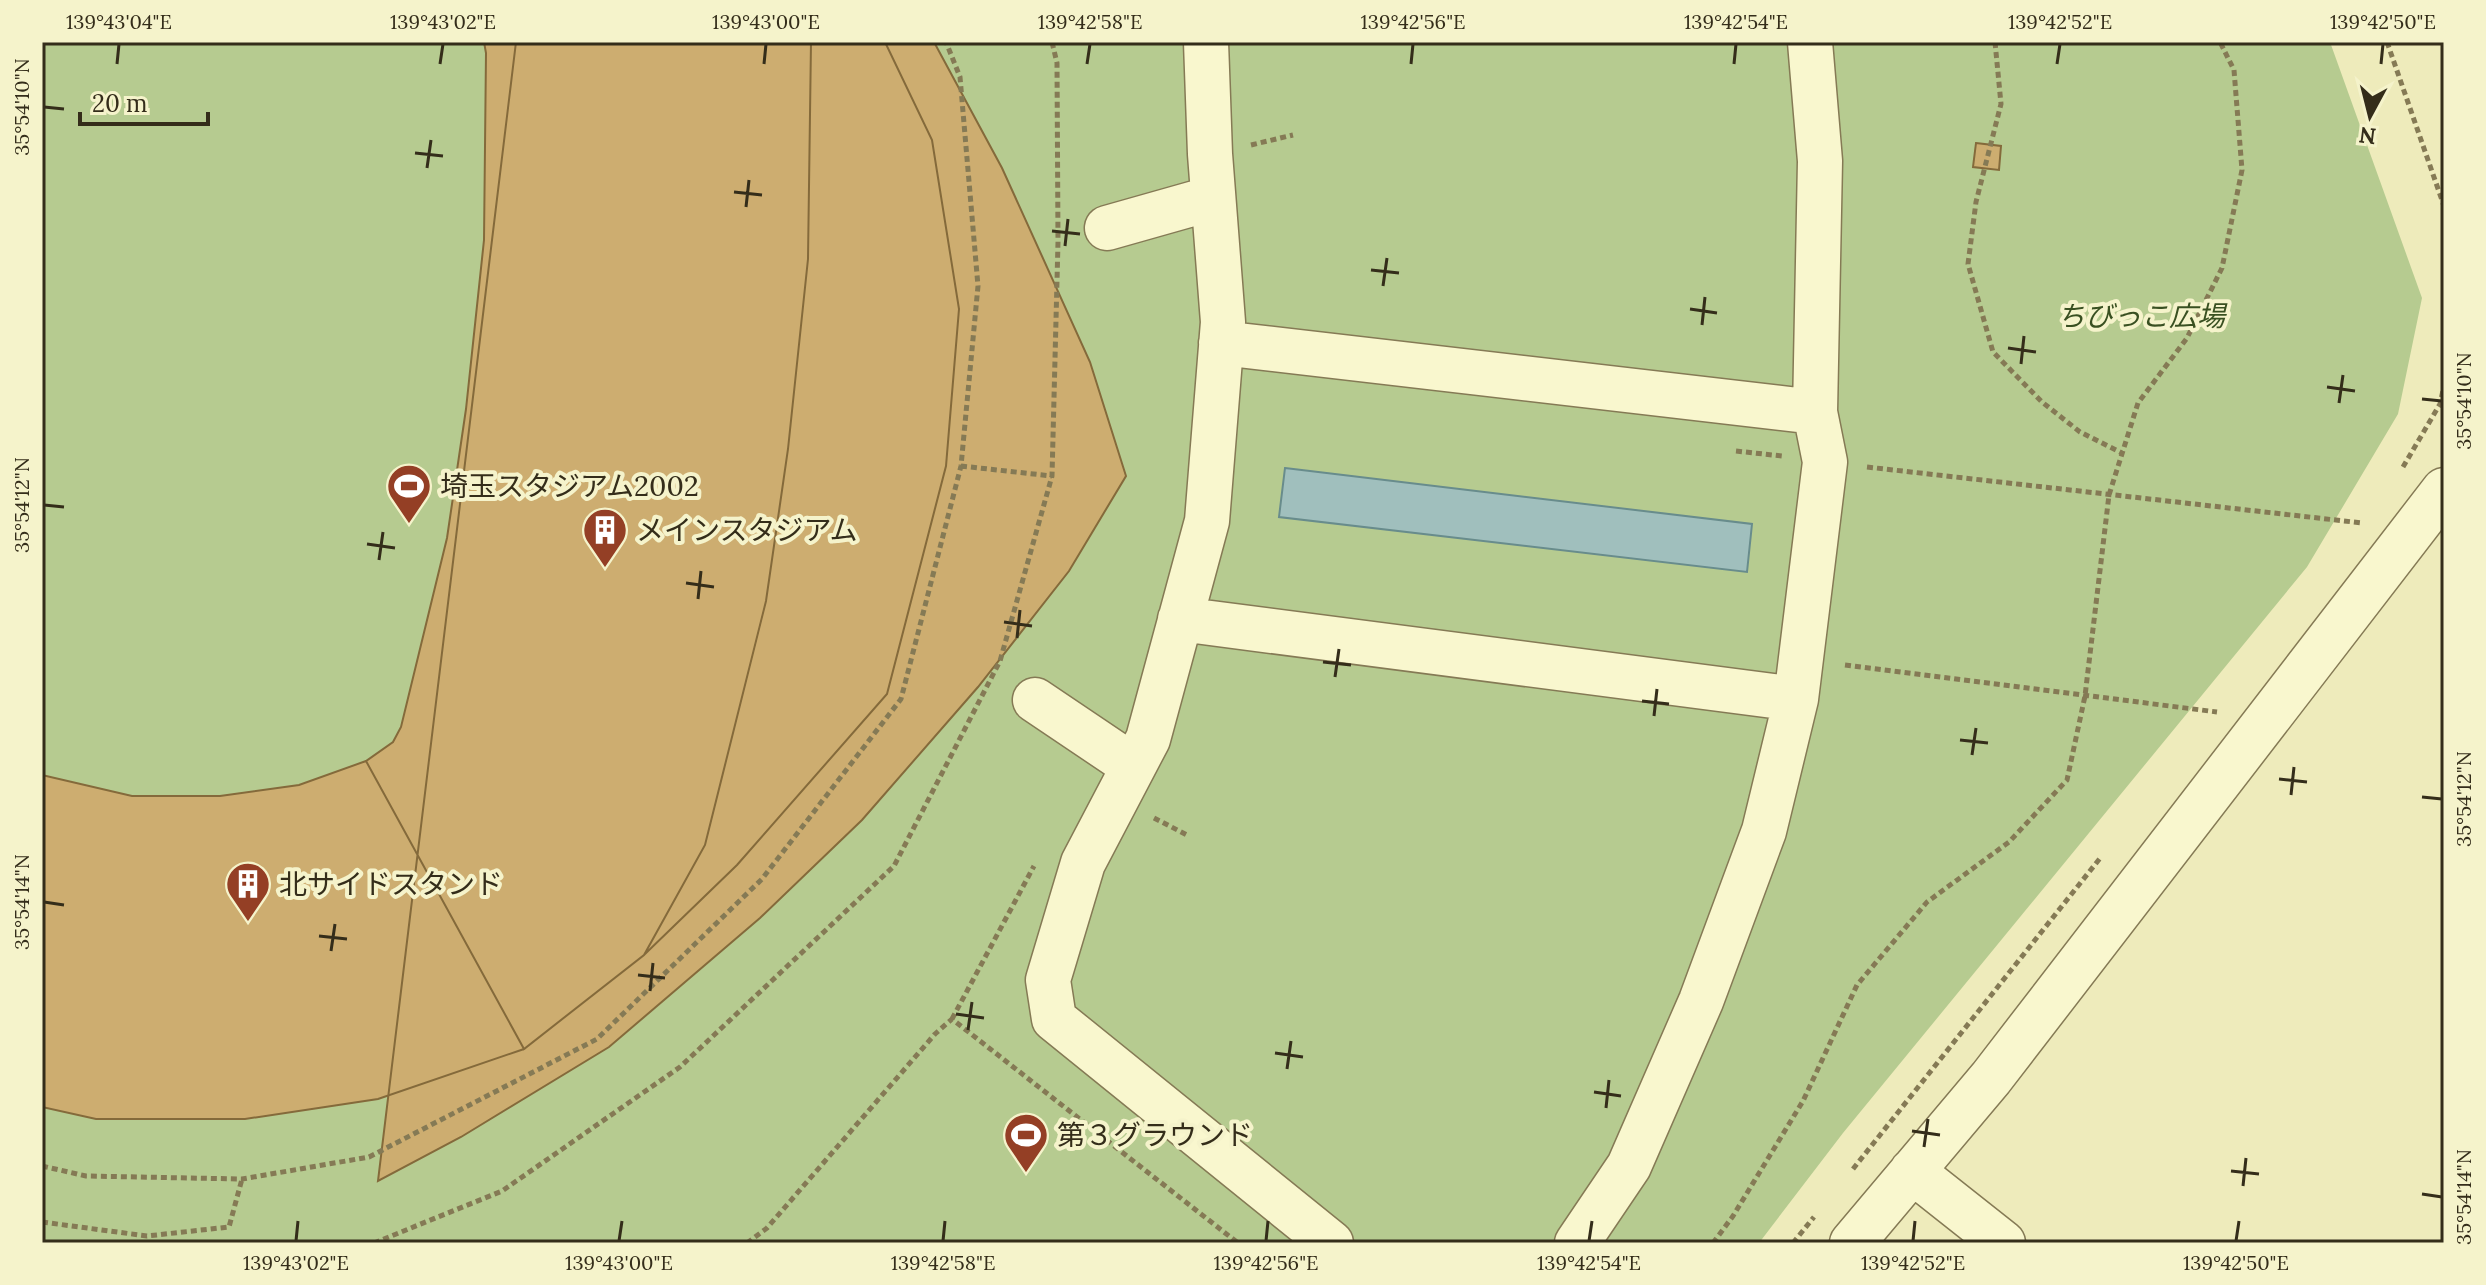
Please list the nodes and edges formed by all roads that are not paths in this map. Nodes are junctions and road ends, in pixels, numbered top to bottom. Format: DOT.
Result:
graph roads {
  1 [pos="1206,42"];
  2 [pos="1810,42"];
  3 [pos="1213,198"];
  4 [pos="1107,228"];
  5 [pos="1221,343"];
  6 [pos="1815,412"];
  7 [pos="2444,490"];
  8 [pos="2405,528"];
  9 [pos="1180,619"];
  10 [pos="1796,699"];
  11 [pos="1035,700"];
  12 [pos="1133,766"];
  13 [pos="1912,1171"];
  14 [pos="1331,1243"];
  15 [pos="1577,1243"];
  16 [pos="1852,1243"];
  17 [pos="2003,1243"];
  1 -- 3 [label="street"];
  2 -- 6 [label="street"];
  3 -- 4 [label="street"];
  3 -- 5 [label="street"];
  5 -- 6 [label="street"];
  5 -- 9 [label="street"];
  6 -- 10 [label="street"];
  7 -- 8 [label="street"];
  8 -- 13 [label="street"];
  9 -- 10 [label="street"];
  9 -- 12 [label="street"];
  10 -- 15 [label="street"];
  11 -- 12 [label="street"];
  12 -- 14 [label="street"];
  13 -- 16 [label="street"];
  13 -- 17 [label="street"];
}
